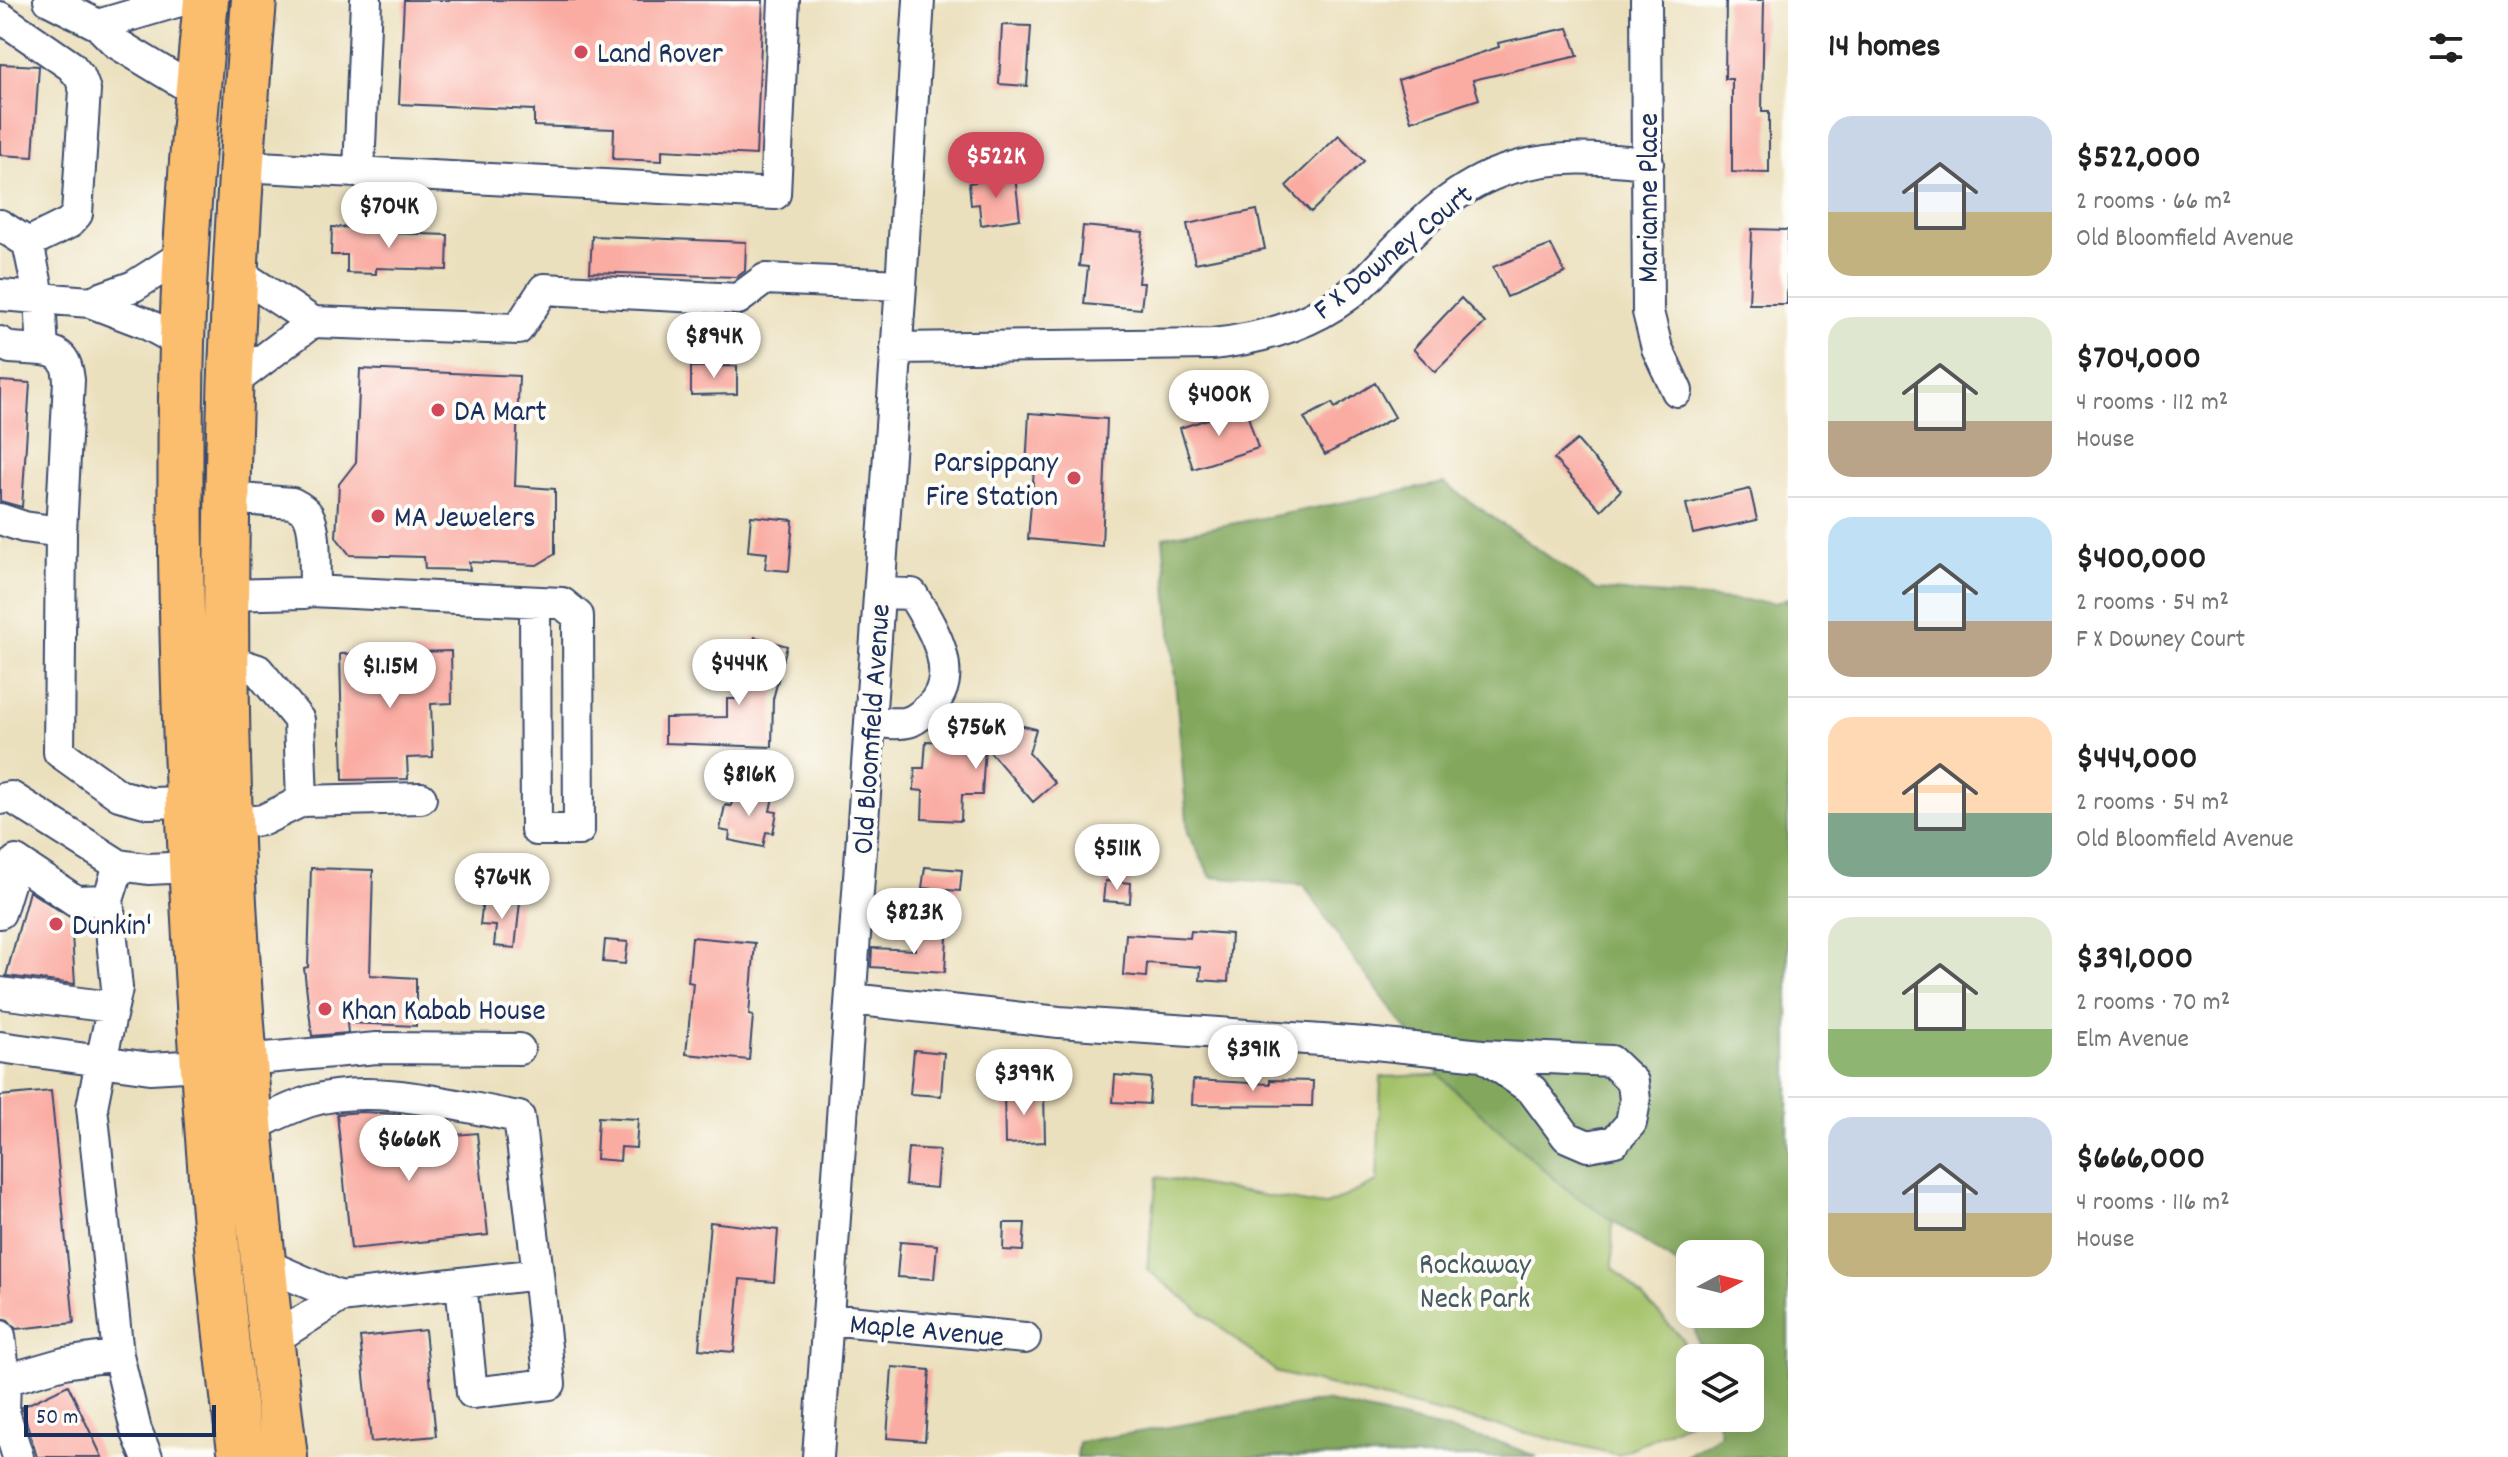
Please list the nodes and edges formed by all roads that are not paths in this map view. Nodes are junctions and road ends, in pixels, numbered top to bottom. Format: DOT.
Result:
graph roads {
  1 [pos="49,0"];
  2 [pos="183,0"];
  3 [pos="206,0"];
  4 [pos="254,0"];
  5 [pos="366,0"];
  6 [pos="784,0"];
  7 [pos="919,0"];
  8 [pos="1646,0"];
  9 [pos="88,13"];
  10 [pos="0,17"];
  11 [pos="197,92"];
  12 [pos="1648,163"];
  13 [pos="242,166"];
  14 [pos="359,171"];
  15 [pos="6,228"];
  16 [pos="186,253"];
  17 [pos="237,272"];
  18 [pos="901,285"];
  19 [pos="0,295"];
  20 [pos="40,300"];
  21 [pos="90,302"];
  22 [pos="313,322"];
  23 [pos="0,342"];
  24 [pos="182,343"];
  25 [pos="896,348"];
  26 [pos="43,350"];
  27 [pos="232,383"];
  28 [pos="1677,391"];
  29 [pos="228,498"];
  30 [pos="0,519"];
  31 [pos="61,532"];
  32 [pos="311,591"];
  33 [pos="880,593"];
  34 [pos="227,595"];
  35 [pos="535,603"];
  36 [pos="227,660"];
  37 [pos="871,722"];
  38 [pos="421,798"];
  39 [pos="0,799"];
  40 [pos="302,801"];
  41 [pos="188,802"];
  42 [pos="231,824"];
  43 [pos="119,865"];
  44 [pos="191,867"];
  45 [pos="108,900"];
  46 [pos="0,913"];
  47 [pos="0,993"];
  48 [pos="851,999"];
  49 [pos="112,1007"];
  50 [pos="0,1047"];
  51 [pos="519,1049"];
  52 [pos="1482,1055"];
  53 [pos="101,1061"];
  54 [pos="223,1062"];
  55 [pos="248,1128"];
  56 [pos="262,1263"];
  57 [pos="538,1274"];
  58 [pos="461,1283"];
  59 [pos="340,1297"];
  60 [pos="828,1319"];
  61 [pos="0,1336"];
  62 [pos="1025,1338"];
  63 [pos="271,1341"];
  64 [pos="118,1355"];
  65 [pos="5,1380"];
  66 [pos="18,1457"];
  67 [pos="147,1457"];
  68 [pos="241,1457"];
  69 [pos="285,1457"];
  70 [pos="818,1457"];
  1 -- 9 [label="street"];
  2 -- 9 [label="street"];
  3 -- 11 [label="highway"];
  4 -- 13 [label="highway"];
  5 -- 14 [label="street"];
  6 -- 14 [label="street"];
  7 -- 18 [label="street, Old Bloomfield Avenue"];
  8 -- 12 [label="street, Marianne Place"];
  9 -- 11 [label="street"];
  10 -- 15 [label="street"];
  11 -- 16 [label="highway"];
  12 -- 25 [label="street, F X Downey Court"];
  12 -- 28 [label="street, Marianne Place"];
  13 -- 14 [label="street"];
  13 -- 17 [label="highway"];
  15 -- 20 [label="street"];
  16 -- 21 [label="street"];
  16 -- 24 [label="highway"];
  17 -- 22 [label="street"];
  17 -- 27 [label="highway"];
  18 -- 22 [label="street"];
  18 -- 25 [label="street, Old Bloomfield Avenue"];
  19 -- 20 [label="street"];
  20 -- 21 [label="street"];
  20 -- 26 [label="street"];
  21 -- 24 [label="street"];
  22 -- 27 [label="street"];
  23 -- 26 [label="street"];
  24 -- 41 [label="highway"];
  25 -- 33 [label="street, Old Bloomfield Avenue"];
  26 -- 31 [label="street"];
  27 -- 29 [label="highway"];
  29 -- 32 [label="street"];
  29 -- 34 [label="highway"];
  30 -- 31 [label="street"];
  31 -- 41 [label="street"];
  32 -- 34 [label="street"];
  32 -- 35 [label="street"];
  33 -- 37 [label="street, Old Bloomfield Avenue"];
  33 -- 37 [label="street"];
  34 -- 36 [label="highway"];
  35 -- 35 [label="street"];
  36 -- 40 [label="street"];
  36 -- 42 [label="highway"];
  37 -- 48 [label="street, Old Bloomfield Avenue"];
  38 -- 40 [label="street"];
  39 -- 43 [label="street"];
  40 -- 42 [label="street"];
  41 -- 44 [label="highway"];
  42 -- 54 [label="highway"];
  43 -- 44 [label="street"];
  43 -- 45 [label="street"];
  44 -- 54 [label="highway"];
  45 -- 46 [label="street"];
  45 -- 49 [label="street"];
  47 -- 49 [label="street"];
  48 -- 52 [label="street"];
  48 -- 60 [label="street, Old Bloomfield Avenue"];
  49 -- 53 [label="street"];
  50 -- 53 [label="street"];
  51 -- 54 [label="street"];
  52 -- 52 [label="street"];
  53 -- 54 [label="street"];
  53 -- 64 [label="street"];
  54 -- 55 [label="highway"];
  54 -- 68 [label="highway"];
  55 -- 56 [label="highway"];
  55 -- 57 [label="street"];
  56 -- 59 [label="street"];
  56 -- 63 [label="highway"];
  57 -- 58 [label="street"];
  57 -- 58 [label="street"];
  58 -- 59 [label="street"];
  59 -- 63 [label="street"];
  60 -- 62 [label="street, Maple Avenue"];
  60 -- 70 [label="street, Old Bloomfield Avenue"];
  61 -- 65 [label="street"];
  63 -- 69 [label="highway"];
  64 -- 65 [label="street"];
  64 -- 67 [label="street"];
  65 -- 66 [label="street"];
}
